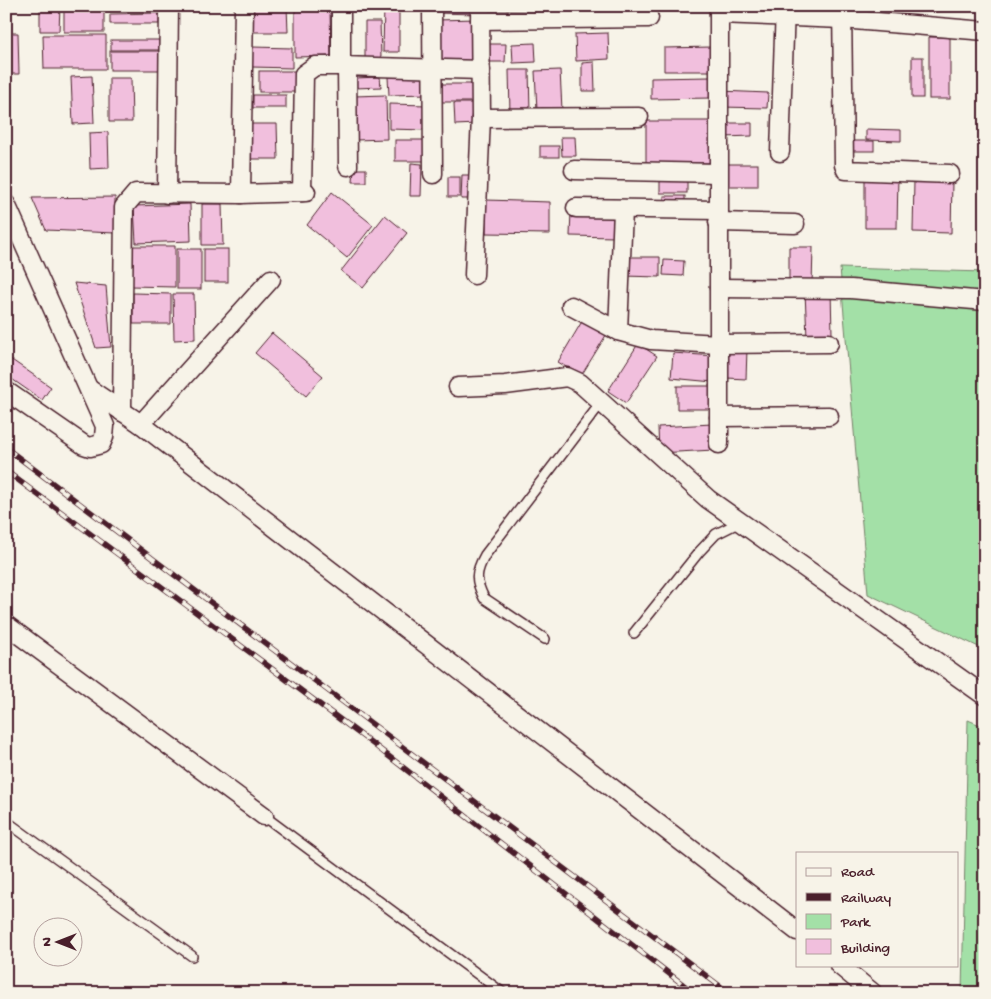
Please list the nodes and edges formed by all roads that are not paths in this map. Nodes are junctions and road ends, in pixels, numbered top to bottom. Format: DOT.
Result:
graph roads {
  1 [pos="169,6"];
  2 [pos="244,6"];
  3 [pos="341,6"];
  4 [pos="432,6"];
  5 [pos="719,10"];
  6 [pos="785,12"];
  7 [pos="842,12"];
  8 [pos="480,13"];
  9 [pos="649,18"];
  10 [pos="985,31"];
  11 [pos="344,66"];
  12 [pos="431,68"];
  13 [pos="481,70"];
  14 [pos="639,117"];
  15 [pos="481,118"];
  16 [pos="780,152"];
  17 [pos="348,166"];
  18 [pos="574,170"];
  19 [pos="718,173"];
  20 [pos="433,174"];
  21 [pos="950,174"];
  22 [pos="167,194"];
  23 [pos="241,194"];
  24 [pos="6,204"];
  25 [pos="576,208"];
  26 [pos="623,210"];
  27 [pos="718,216"];
  28 [pos="795,224"];
  29 [pos="474,275"];
  30 [pos="271,279"];
  31 [pos="719,288"];
  32 [pos="985,301"];
  33 [pos="571,306"];
  34 [pos="618,331"];
  35 [pos="829,343"];
  36 [pos="718,344"];
  37 [pos="458,387"];
  38 [pos="88,389"];
  39 [pos="6,391"];
  40 [pos="601,403"];
  41 [pos="122,412"];
  42 [pos="719,416"];
  43 [pos="829,416"];
  44 [pos="141,424"];
  45 [pos="719,444"];
  46 [pos="740,522"];
  47 [pos="6,624"];
  48 [pos="634,633"];
  49 [pos="545,639"];
  50 [pos="985,696"];
  51 [pos="264,816"];
  52 [pos="6,821"];
  53 [pos="796,930"];
  54 [pos="192,956"];
  55 [pos="841,966"];
  56 [pos="503,993"];
  57 [pos="873,993"];
  1 -- 22 [label="street"];
  2 -- 23 [label="street"];
  3 -- 11 [label="street"];
  4 -- 12 [label="street"];
  5 -- 6 [label="street"];
  5 -- 19 [label="street"];
  6 -- 7 [label="street"];
  6 -- 16 [label="street"];
  7 -- 10 [label="street"];
  7 -- 21 [label="street"];
  8 -- 9 [label="street"];
  8 -- 13 [label="street"];
  11 -- 12 [label="street"];
  11 -- 17 [label="street"];
  11 -- 23 [label="street"];
  12 -- 13 [label="street"];
  12 -- 20 [label="street"];
  13 -- 15 [label="street"];
  14 -- 15 [label="street"];
  15 -- 29 [label="street"];
  18 -- 19 [label="street"];
  19 -- 27 [label="street"];
  22 -- 23 [label="street"];
  22 -- 41 [label="street"];
  24 -- 38 [label="street"];
  25 -- 26 [label="street"];
  26 -- 27 [label="street"];
  26 -- 34 [label="street"];
  27 -- 28 [label="street"];
  27 -- 31 [label="street"];
  30 -- 44 [label="street"];
  31 -- 32 [label="street"];
  31 -- 36 [label="street"];
  33 -- 34 [label="street"];
  34 -- 36 [label="street"];
  35 -- 36 [label="street"];
  36 -- 42 [label="street"];
  37 -- 40 [label="street"];
  38 -- 39 [label="street"];
  38 -- 41 [label="street"];
  40 -- 46 [label="street"];
  40 -- 49 [label="lane"];
  41 -- 44 [label="street"];
  42 -- 43 [label="street"];
  42 -- 45 [label="street"];
  44 -- 53 [label="street"];
  46 -- 48 [label="lane"];
  46 -- 50 [label="street"];
  47 -- 51 [label="street"];
  51 -- 56 [label="lane"];
  52 -- 54 [label="lane"];
  55 -- 57 [label="street"];
}
